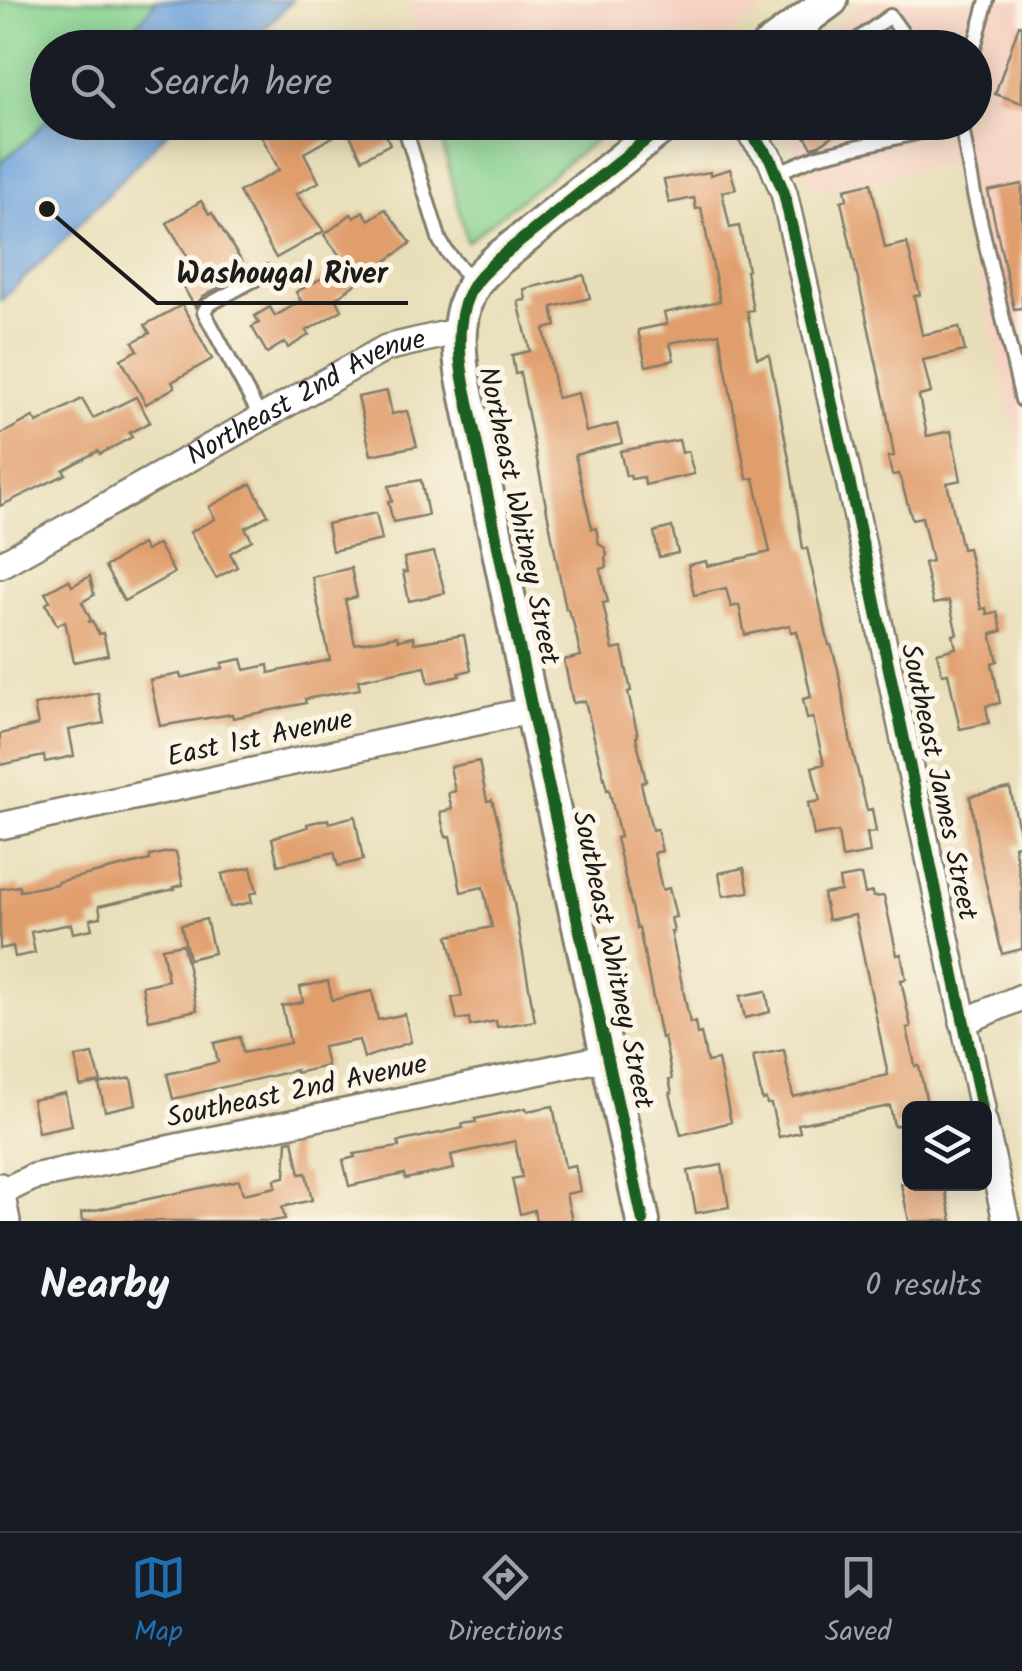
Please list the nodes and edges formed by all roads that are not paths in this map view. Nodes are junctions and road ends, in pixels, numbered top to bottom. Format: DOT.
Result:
graph roads {
  1 [pos="831,0"];
  2 [pos="987,0"];
  3 [pos="804,20"];
  4 [pos="790,30"];
  5 [pos="811,30"];
  6 [pos="871,30"];
  7 [pos="900,30"];
  8 [pos="979,30"];
  9 [pos="409,140"];
  10 [pos="646,140"];
  11 [pos="756,140"];
  12 [pos="886,140"];
  13 [pos="964,140"];
  14 [pos="776,173"];
  15 [pos="268,272"];
  16 [pos="474,284"];
  17 [pos="459,331"];
  18 [pos="1022,400"];
  19 [pos="261,418"];
  20 [pos="0,565"];
  21 [pos="532,710"];
  22 [pos="0,826"];
  23 [pos="1022,997"];
  24 [pos="963,1022"];
  25 [pos="608,1057"];
  26 [pos="980,1101"];
  27 [pos="992,1158"];
  28 [pos="0,1190"];
  29 [pos="7,1221"];
  30 [pos="643,1221"];
  31 [pos="1006,1221"];
  1 -- 3 [label="street"];
  2 -- 8 [label="lane"];
  3 -- 4 [label="street"];
  3 -- 5 [label="lane"];
  6 -- 7 [label="lane"];
  9 -- 16 [label="lane"];
  10 -- 16 [label="street, Northeast 2nd Avenue"];
  11 -- 14 [label="street, Southeast James Street"];
  12 -- 14 [label="lane"];
  13 -- 18 [label="lane"];
  14 -- 24 [label="street, Southeast James Street"];
  15 -- 19 [label="lane"];
  16 -- 17 [label="street, Northeast 2nd Avenue"];
  17 -- 19 [label="street, Northeast 2nd Avenue"];
  17 -- 21 [label="street, Northeast Whitney Street"];
  19 -- 20 [label="street, Northeast 2nd Avenue"];
  21 -- 22 [label="street, East 1st Avenue"];
  21 -- 25 [label="street, Southeast Whitney Street"];
  23 -- 24 [label="street"];
  24 -- 26 [label="street, Southeast James Street"];
  25 -- 28 [label="street, Southeast 2nd Avenue"];
  25 -- 30 [label="street, Southeast Whitney Street"];
  27 -- 31 [label="street"];
  28 -- 29 [label="street"];
}
